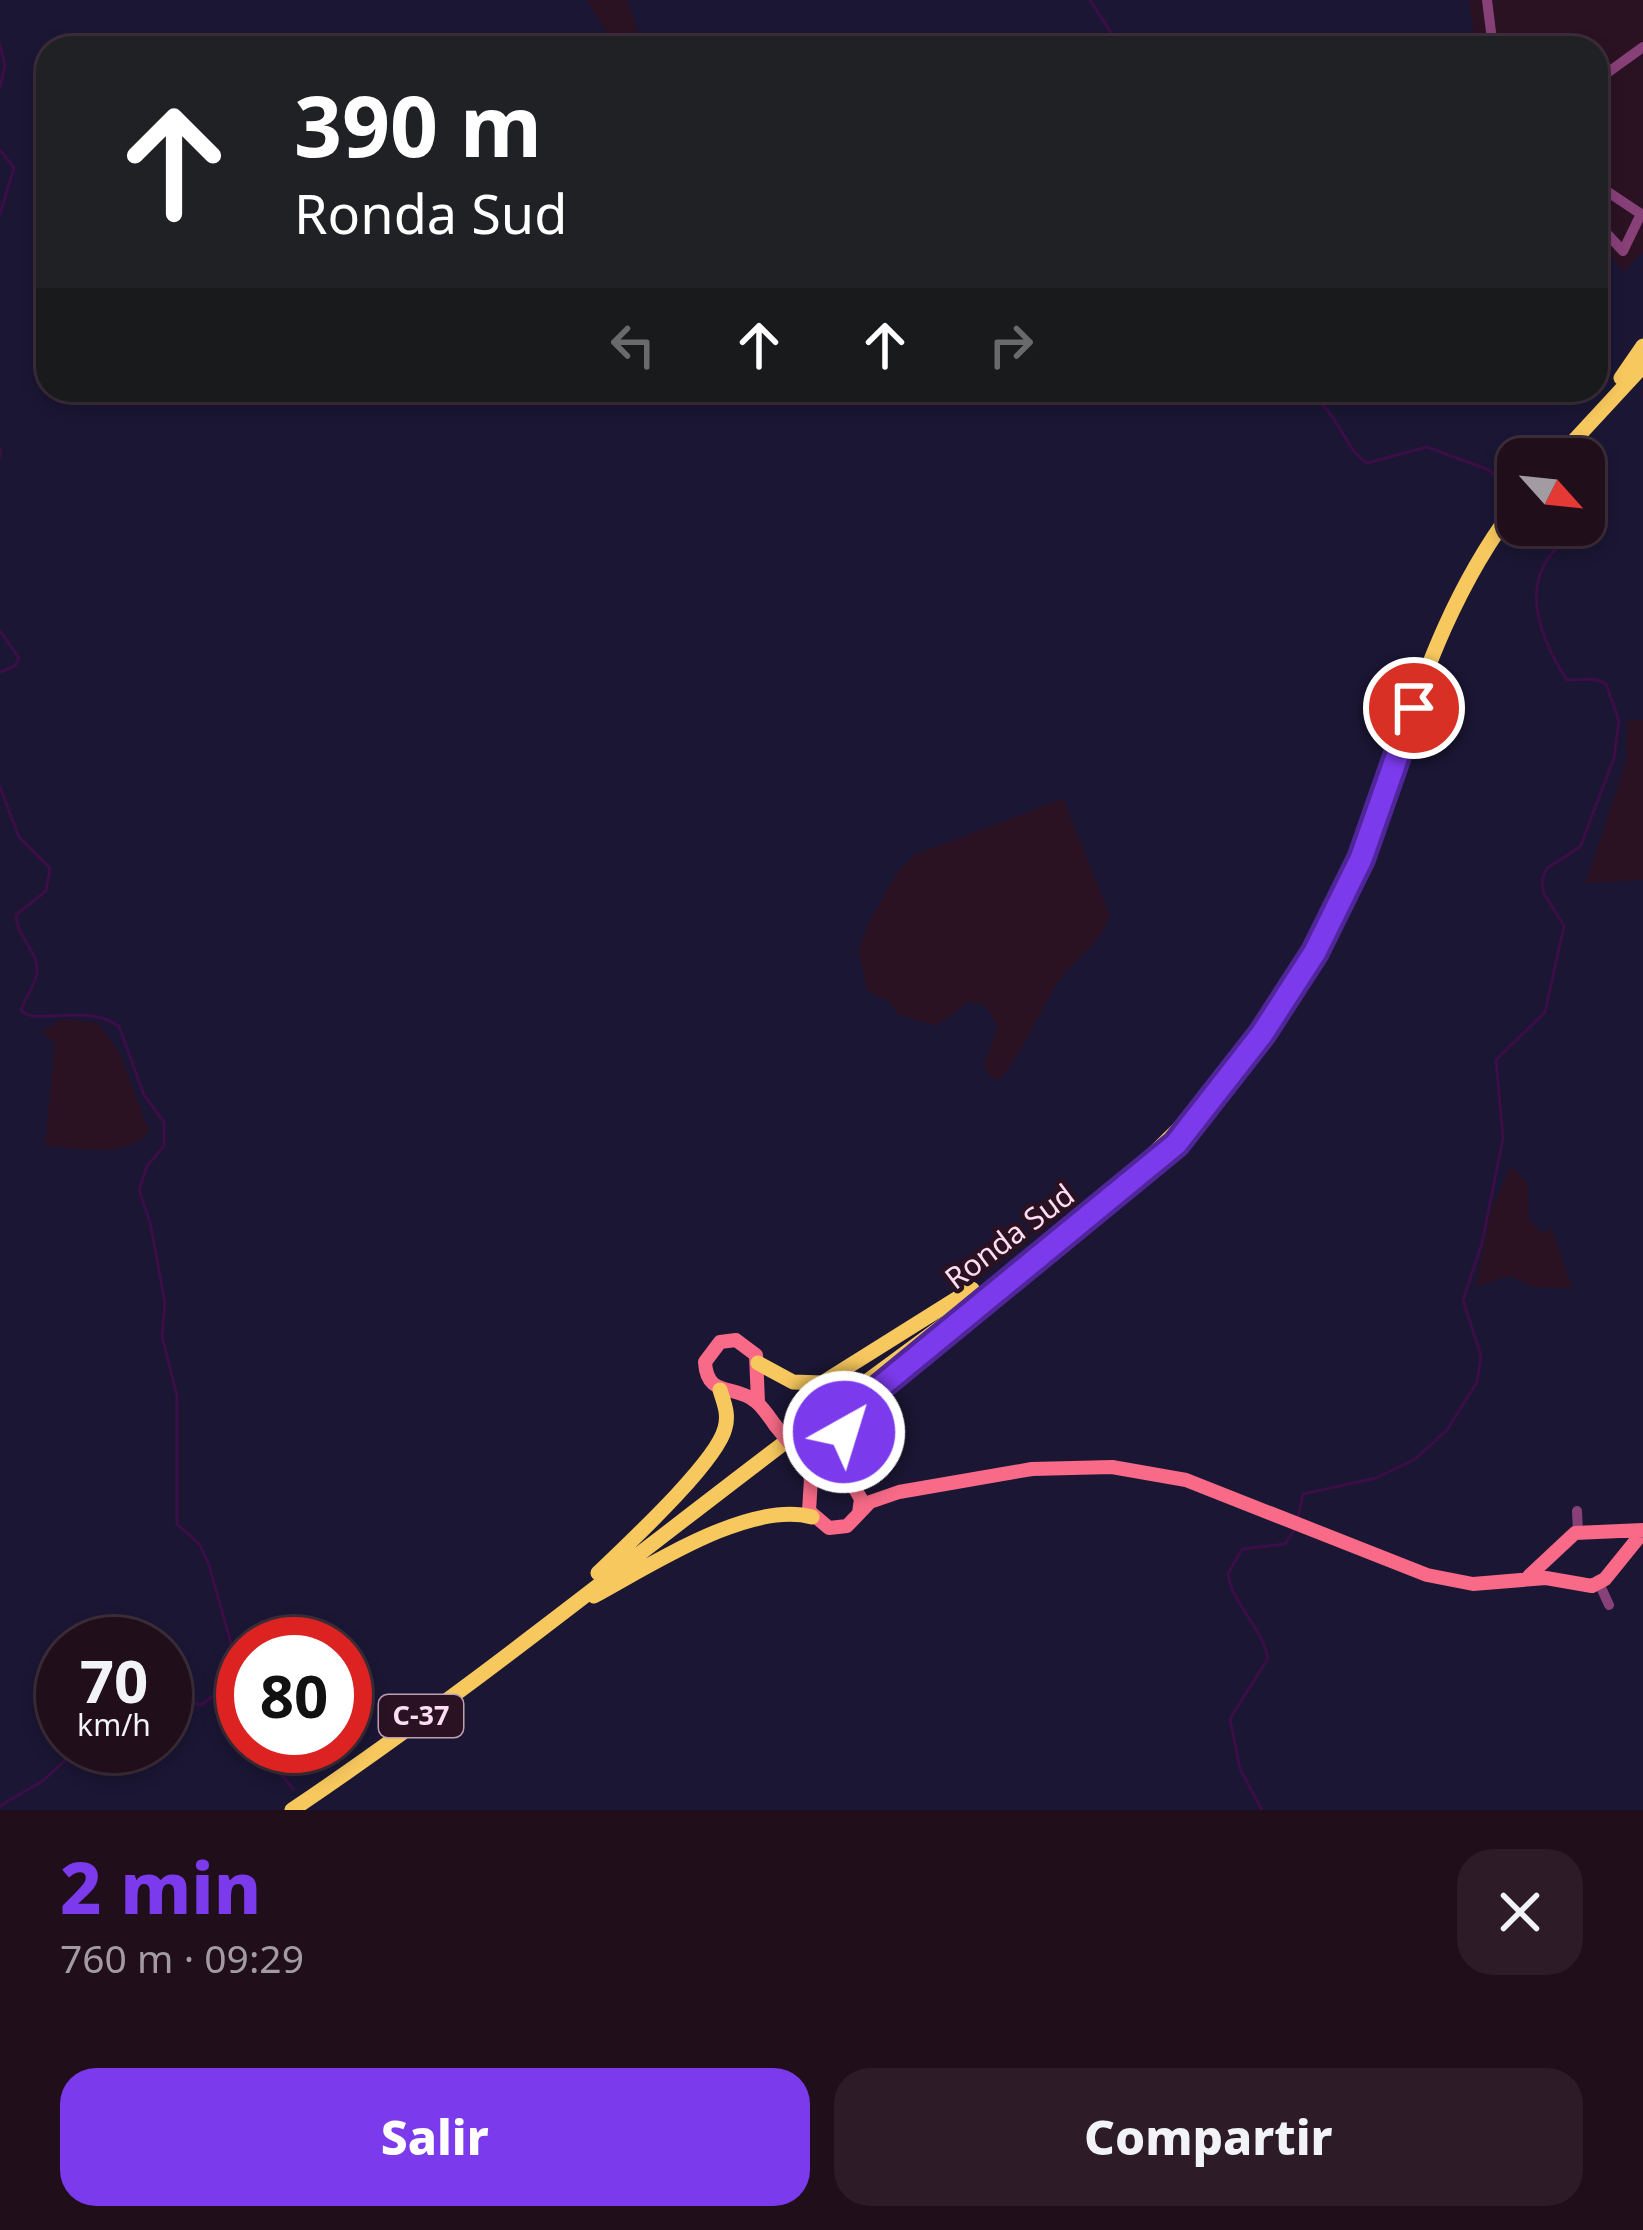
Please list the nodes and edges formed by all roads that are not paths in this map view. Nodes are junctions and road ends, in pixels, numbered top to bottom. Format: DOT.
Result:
graph roads {
  1 [pos="1486,0"];
  2 [pos="1491,36"];
  3 [pos="1643,47"];
  4 [pos="1608,73"];
  5 [pos="1608,192"];
  6 [pos="1608,235"];
  7 [pos="1643,346"];
  8 [pos="1643,366"];
  9 [pos="1608,395"];
  10 [pos="1603,402"];
  11 [pos="1580,434"];
  12 [pos="1576,438"];
  13 [pos="1497,533"];
  14 [pos="1202,1108"];
  15 [pos="1012,1269"];
  16 [pos="758,1363"];
  17 [pos="753,1381"];
  18 [pos="720,1390"];
  19 [pos="738,1392"];
  20 [pos="758,1402"];
  21 [pos="807,1465"];
  22 [pos="844,1481"];
  23 [pos="811,1490"];
  24 [pos="889,1494"];
  25 [pos="1577,1511"];
  26 [pos="859,1513"];
  27 [pos="812,1517"];
  28 [pos="1643,1531"];
  29 [pos="1578,1532"];
  30 [pos="1598,1534"];
  31 [pos="1558,1551"];
  32 [pos="1612,1565"];
  33 [pos="1525,1578"];
  34 [pos="1569,1583"];
  35 [pos="1599,1583"];
  36 [pos="1609,1605"];
  37 [pos="549,1621"];
  38 [pos="292,1810"];
  1 -- 2 [label="street"];
  3 -- 4 [label="street"];
  5 -- 6 [label="street"];
  7 -- 9 [label="highway"];
  8 -- 11 [label="highway"];
  10 -- 11 [label="highway"];
  11 -- 12 [label="highway"];
  13 -- 14 [label="highway, Ronda Sud / C-37"];
  14 -- 15 [label="highway, Ronda Sud / C-37"];
  14 -- 22 [label="highway"];
  15 -- 16 [label="highway"];
  15 -- 37 [label="highway, Ronda Sud / C-37"];
  16 -- 17 [label="main road"];
  16 -- 18 [label="main road"];
  17 -- 19 [label="main road"];
  17 -- 20 [label="main road"];
  18 -- 19 [label="main road"];
  18 -- 37 [label="highway"];
  19 -- 20 [label="main road"];
  20 -- 21 [label="main road, bridge"];
  21 -- 22 [label="main road"];
  21 -- 23 [label="main road"];
  22 -- 23 [label="main road"];
  22 -- 24 [label="main road"];
  22 -- 26 [label="main road"];
  23 -- 27 [label="main road"];
  24 -- 26 [label="main road"];
  24 -- 33 [label="main road"];
  25 -- 29 [label="street"];
  26 -- 27 [label="main road"];
  27 -- 37 [label="highway"];
  28 -- 30 [label="main road"];
  28 -- 32 [label="main road"];
  29 -- 30 [label="main road"];
  29 -- 31 [label="main road"];
  30 -- 32 [label="main road"];
  31 -- 33 [label="main road"];
  31 -- 34 [label="main road"];
  32 -- 35 [label="main road"];
  33 -- 34 [label="main road"];
  34 -- 35 [label="main road"];
  35 -- 36 [label="street"];
  37 -- 38 [label="highway, Ronda Sud / C-37"];
}
